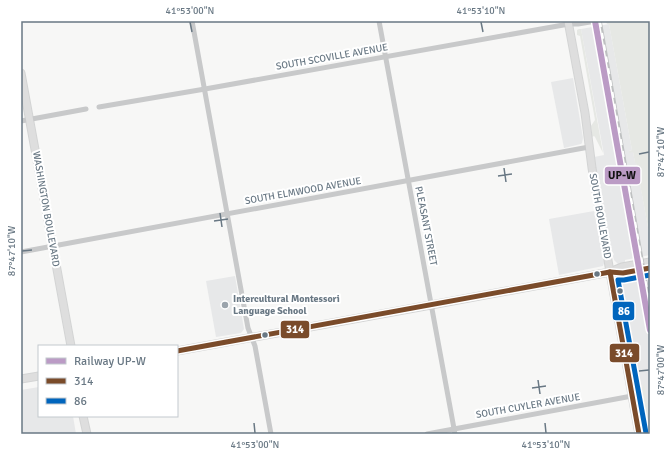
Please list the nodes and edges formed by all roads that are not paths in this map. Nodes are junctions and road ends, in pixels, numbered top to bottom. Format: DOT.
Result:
graph roads {
  1 [pos="192,21"];
  2 [pos="379,21"];
  3 [pos="596,21"];
  4 [pos="571,22"];
  5 [pos="386,57"];
  6 [pos="21,72"];
  7 [pos="204,89"];
  8 [pos="99,107"];
  9 [pos="86,109"];
  10 [pos="30,120"];
  11 [pos="21,121"];
  12 [pos="589,148"];
  13 [pos="408,181"];
  14 [pos="227,214"];
  15 [pos="52,246"];
  16 [pos="21,252"];
  17 [pos="650,262"];
  18 [pos="650,268"];
  19 [pos="610,272"];
  20 [pos="431,305"];
  21 [pos="252,337"];
  22 [pos="71,345"];
  23 [pos="178,350"];
  24 [pos="38,376"];
  25 [pos="21,379"];
  26 [pos="632,396"];
  27 [pos="83,417"];
  28 [pos="455,432"];
  29 [pos="86,434"];
  30 [pos="271,434"];
  31 [pos="427,434"];
  32 [pos="639,434"];
  1 -- 7 [label="street"];
  2 -- 5 [label="street, PLEASANT STREET"];
  3 -- 4 [label="street, SOUTH SCOVILLE AVENUE"];
  4 -- 5 [label="street, SOUTH SCOVILLE AVENUE"];
  4 -- 12 [label="street, SOUTH BOULEVARD"];
  5 -- 7 [label="street, SOUTH SCOVILLE AVENUE"];
  5 -- 13 [label="street, PLEASANT STREET"];
  6 -- 10 [label="street, WASHINGTON BOULEVARD"];
  7 -- 8 [label="street, SOUTH SCOVILLE AVENUE"];
  7 -- 14 [label="street"];
  9 -- 10 [label="street"];
  10 -- 11 [label="street"];
  10 -- 15 [label="street, WASHINGTON BOULEVARD"];
  12 -- 13 [label="street, SOUTH ELMWOOD AVENUE"];
  12 -- 19 [label="street, SOUTH BOULEVARD"];
  13 -- 14 [label="street, SOUTH ELMWOOD AVENUE"];
  13 -- 20 [label="street, PLEASANT STREET"];
  14 -- 15 [label="street, SOUTH ELMWOOD AVENUE"];
  14 -- 21 [label="street"];
  15 -- 16 [label="street, SOUTH ELMWOOD AVENUE"];
  15 -- 22 [label="street, WASHINGTON BOULEVARD"];
  17 -- 19 [label="street"];
  18 -- 19 [label="street"];
  19 -- 20 [label="street"];
  19 -- 26 [label="street, SOUTH BOULEVARD"];
  20 -- 21 [label="street"];
  20 -- 28 [label="street, PLEASANT STREET"];
  21 -- 23 [label="street"];
  21 -- 30 [label="street"];
  24 -- 25 [label="street"];
  26 -- 28 [label="street, SOUTH CUYLER AVENUE"];
  26 -- 32 [label="street, SOUTH BOULEVARD"];
  27 -- 29 [label="street"];
  28 -- 31 [label="street, SOUTH CUYLER AVENUE"];
}
